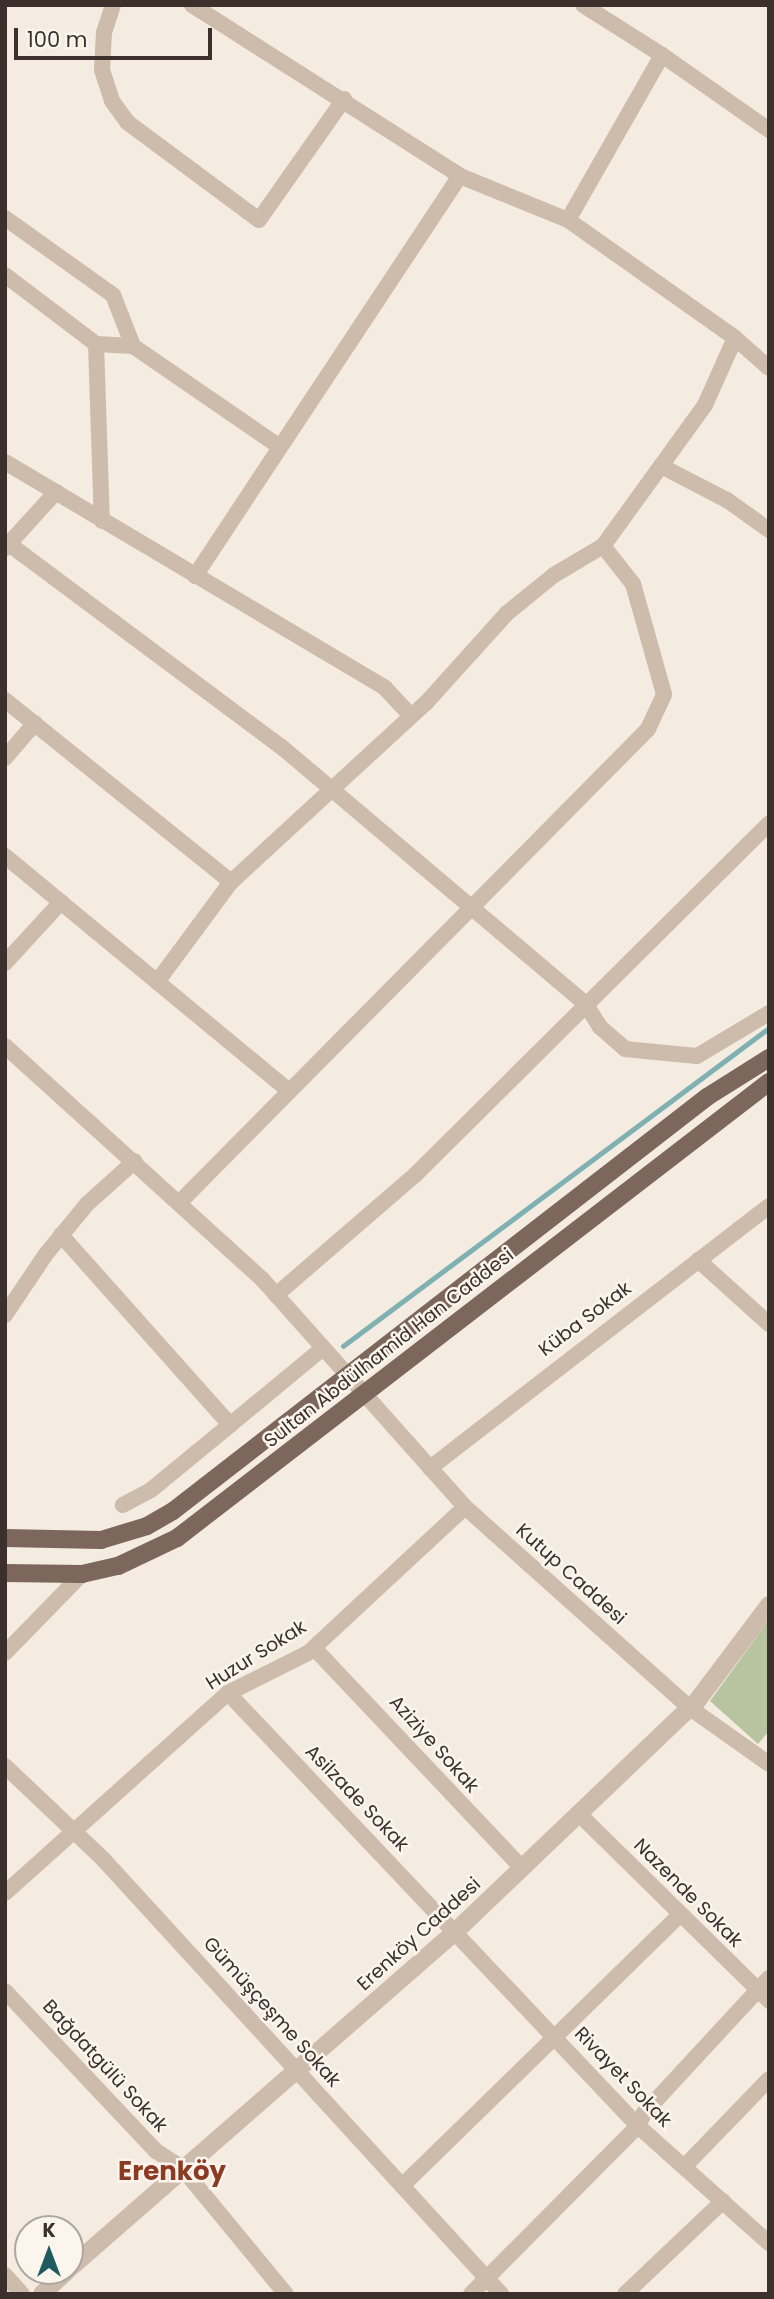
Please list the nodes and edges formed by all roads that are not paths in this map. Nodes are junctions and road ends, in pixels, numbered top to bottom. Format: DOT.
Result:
graph roads {
  1 [pos="113,5"];
  2 [pos="191,5"];
  3 [pos="583,5"];
  4 [pos="662,55"];
  5 [pos="344,99"];
  6 [pos="769,130"];
  7 [pos="460,176"];
  8 [pos="5,218"];
  9 [pos="568,220"];
  10 [pos="5,275"];
  11 [pos="734,338"];
  12 [pos="96,344"];
  13 [pos="133,346"];
  14 [pos="769,368"];
  15 [pos="280,447"];
  16 [pos="5,461"];
  17 [pos="663,467"];
  18 [pos="56,492"];
  19 [pos="102,521"];
  20 [pos="769,530"];
  21 [pos="7,546"];
  22 [pos="603,546"];
  23 [pos="195,576"];
  24 [pos="5,700"];
  25 [pos="411,716"];
  26 [pos="35,723"];
  27 [pos="5,758"];
  28 [pos="332,788"];
  29 [pos="769,824"];
  30 [pos="5,856"];
  31 [pos="230,882"];
  32 [pos="61,902"];
  33 [pos="468,908"];
  34 [pos="5,962"];
  35 [pos="158,982"];
  36 [pos="584,1003"];
  37 [pos="769,1013"];
  38 [pos="6,1047"];
  39 [pos="769,1058"];
  40 [pos="769,1082"];
  41 [pos="288,1090"];
  42 [pos="135,1161"];
  43 [pos="180,1202"];
  44 [pos="769,1206"];
  45 [pos="61,1235"];
  46 [pos="698,1260"];
  47 [pos="276,1295"];
  48 [pos="5,1315"];
  49 [pos="769,1324"];
  50 [pos="323,1348"];
  51 [pos="346,1373"];
  52 [pos="365,1394"];
  53 [pos="230,1425"];
  54 [pos="430,1468"];
  55 [pos="123,1505"];
  56 [pos="465,1507"];
  57 [pos="5,1538"];
  58 [pos="5,1573"];
  59 [pos="82,1574"];
  60 [pos="769,1605"];
  61 [pos="314,1648"];
  62 [pos="5,1653"];
  63 [pos="228,1693"];
  64 [pos="690,1708"];
  65 [pos="769,1764"];
  66 [pos="5,1766"];
  67 [pos="579,1814"];
  68 [pos="72,1833"];
  69 [pos="522,1868"];
  70 [pos="5,1893"];
  71 [pos="680,1915"];
  72 [pos="456,1931"];
  73 [pos="769,1978"];
  74 [pos="5,1991"];
  75 [pos="763,1996"];
  76 [pos="556,2039"];
  77 [pos="296,2070"];
  78 [pos="769,2079"];
  79 [pos="638,2126"];
  80 [pos="684,2167"];
  81 [pos="182,2168"];
  82 [pos="402,2186"];
  83 [pos="723,2201"];
  84 [pos="769,2242"];
  85 [pos="84,2256"];
  86 [pos="5,2275"];
  87 [pos="488,2279"];
  88 [pos="22,2294"];
  89 [pos="286,2294"];
  90 [pos="471,2294"];
  91 [pos="501,2294"];
  92 [pos="625,2294"];
  1 -- 5 [label="street"];
  2 -- 5 [label="street"];
  3 -- 4 [label="street"];
  4 -- 6 [label="street"];
  4 -- 9 [label="street"];
  5 -- 7 [label="street"];
  7 -- 9 [label="street"];
  7 -- 15 [label="street"];
  8 -- 13 [label="street"];
  9 -- 11 [label="street"];
  10 -- 12 [label="street"];
  11 -- 14 [label="street"];
  11 -- 17 [label="street"];
  12 -- 13 [label="street"];
  12 -- 19 [label="street"];
  13 -- 15 [label="street"];
  15 -- 23 [label="street"];
  16 -- 18 [label="street"];
  17 -- 20 [label="street"];
  17 -- 22 [label="street"];
  18 -- 19 [label="street"];
  18 -- 21 [label="street"];
  19 -- 23 [label="street"];
  21 -- 28 [label="street"];
  22 -- 25 [label="street"];
  22 -- 33 [label="street"];
  23 -- 25 [label="street"];
  24 -- 26 [label="street"];
  25 -- 28 [label="street"];
  26 -- 27 [label="street"];
  26 -- 31 [label="street"];
  28 -- 31 [label="street"];
  28 -- 33 [label="street"];
  29 -- 36 [label="street"];
  30 -- 32 [label="street"];
  31 -- 35 [label="street"];
  32 -- 34 [label="street"];
  32 -- 35 [label="street"];
  33 -- 36 [label="street"];
  33 -- 41 [label="street"];
  35 -- 41 [label="street"];
  36 -- 37 [label="street"];
  36 -- 47 [label="street"];
  38 -- 42 [label="street, Kutup Caddesi"];
  39 -- 51 [label="main road, Sultan Abdülhamid Han Caddesi"];
  40 -- 52 [label="main road, Sultan Abdülhamid Han Caddesi"];
  41 -- 43 [label="street"];
  42 -- 43 [label="street, Kutup Caddesi"];
  42 -- 45 [label="street"];
  43 -- 47 [label="street, Kutup Caddesi"];
  44 -- 46 [label="street, Küba Sokak"];
  45 -- 48 [label="street"];
  45 -- 53 [label="street"];
  46 -- 49 [label="street"];
  46 -- 54 [label="street, Küba Sokak"];
  47 -- 50 [label="street, Kutup Caddesi"];
  50 -- 51 [label="street, Kutup Caddesi"];
  50 -- 53 [label="street"];
  51 -- 52 [label="street, Kutup Caddesi"];
  51 -- 57 [label="main road, Sultan Abdülhamid Han Caddesi"];
  52 -- 54 [label="street, Kutup Caddesi"];
  52 -- 59 [label="main road, Sultan Abdülhamid Han Caddesi"];
  53 -- 55 [label="street"];
  54 -- 56 [label="street, Kutup Caddesi"];
  56 -- 61 [label="street, Huzur Sokak"];
  56 -- 64 [label="street, Kutup Caddesi"];
  58 -- 59 [label="main road, Sultan Abdülhamid Han Caddesi"];
  59 -- 62 [label="street"];
  60 -- 64 [label="street, Erenköy Caddesi"];
  61 -- 63 [label="street, Huzur Sokak"];
  61 -- 69 [label="street, Aziziye Sokak"];
  63 -- 68 [label="street, Huzur Sokak"];
  63 -- 72 [label="street, Asilzade Sokak"];
  64 -- 65 [label="street, Kutup Caddesi"];
  64 -- 67 [label="street, Erenköy Caddesi"];
  66 -- 68 [label="street, Gümüşçeşme Sokak"];
  67 -- 69 [label="street, Erenköy Caddesi"];
  67 -- 71 [label="street, Nazende Sokak"];
  68 -- 70 [label="street, Huzur Sokak"];
  68 -- 77 [label="street, Gümüşçeşme Sokak"];
  69 -- 72 [label="street, Erenköy Caddesi"];
  71 -- 75 [label="street, Nazende Sokak"];
  71 -- 76 [label="street"];
  72 -- 76 [label="street, Rivayet Sokak"];
  72 -- 77 [label="street, Erenköy Caddesi"];
  73 -- 75 [label="street"];
  74 -- 81 [label="street, Bağdatgülü Sokak"];
  75 -- 79 [label="street"];
  76 -- 79 [label="street, Rivayet Sokak"];
  76 -- 82 [label="street"];
  77 -- 81 [label="street, Erenköy Caddesi"];
  77 -- 82 [label="street, Gümüşçeşme Sokak"];
  78 -- 80 [label="street"];
  79 -- 80 [label="street, Rivayet Sokak"];
  79 -- 87 [label="street"];
  80 -- 83 [label="street, Rivayet Sokak"];
  81 -- 85 [label="street, Erenköy Caddesi"];
  81 -- 89 [label="street, Bağdatgülü Sokak"];
  82 -- 87 [label="street, Gümüşçeşme Sokak"];
  83 -- 84 [label="street, Rivayet Sokak"];
  83 -- 92 [label="street"];
  86 -- 88 [label="street"];
  87 -- 90 [label="street"];
  87 -- 91 [label="street, Gümüşçeşme Sokak"];
}
